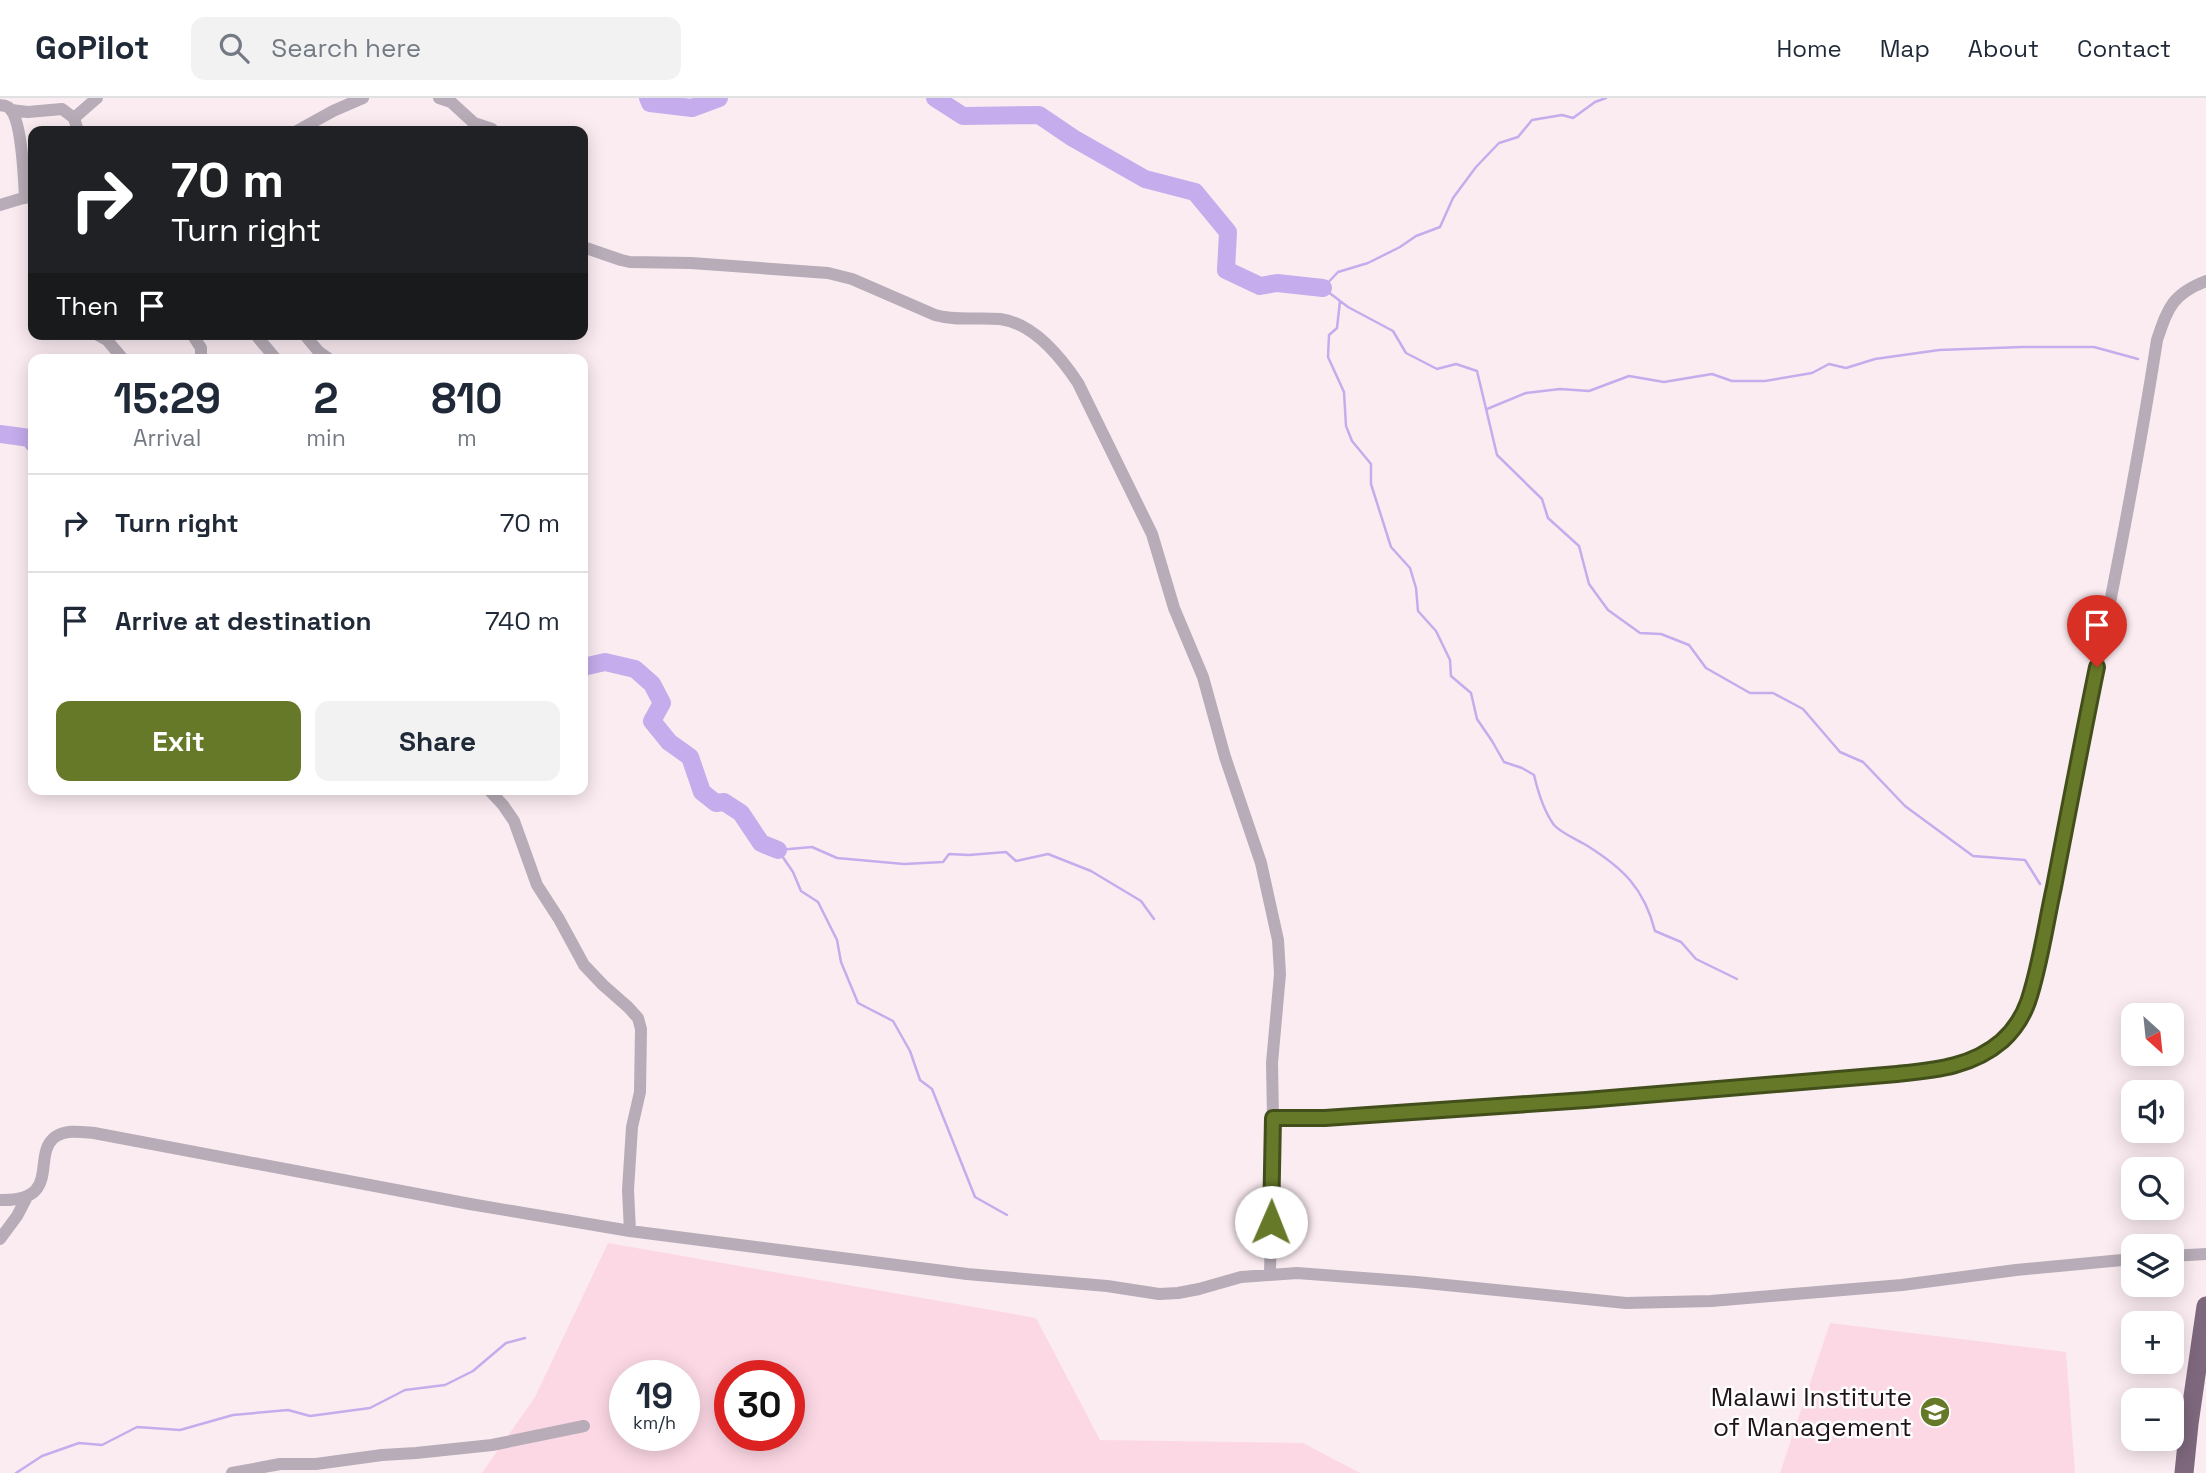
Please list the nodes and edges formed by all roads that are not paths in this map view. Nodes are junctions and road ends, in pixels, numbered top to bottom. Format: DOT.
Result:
graph roads {
  1 [pos="97,98"];
  2 [pos="363,98"];
  3 [pos="439,98"];
  4 [pos="6,107"];
  5 [pos="74,118"];
  6 [pos="76,126"];
  7 [pos="307,126"];
  8 [pos="483,126"];
  9 [pos="28,191"];
  10 [pos="28,197"];
  11 [pos="0,205"];
  12 [pos="588,249"];
  13 [pos="2206,281"];
  14 [pos="107,340"];
  15 [pos="260,340"];
  16 [pos="309,340"];
  17 [pos="119,354"];
  18 [pos="272,354"];
  19 [pos="322,354"];
  20 [pos="494,795"];
  21 [pos="1273,1118"];
  22 [pos="27,1197"];
  23 [pos="0,1200"];
  24 [pos="631,1231"];
  25 [pos="0,1239"];
  26 [pos="2206,1254"];
  27 [pos="2184,1255"];
  28 [pos="2121,1260"];
  29 [pos="1270,1274"];
  30 [pos="2205,1317"];
  31 [pos="584,1426"];
  32 [pos="232,1473"];
  33 [pos="2184,1473"];
  1 -- 5 [label="street"];
  2 -- 7 [label="street"];
  3 -- 8 [label="street"];
  4 -- 5 [label="street"];
  4 -- 9 [label="street"];
  5 -- 6 [label="street"];
  10 -- 11 [label="street"];
  12 -- 21 [label="street"];
  13 -- 21 [label="street"];
  14 -- 17 [label="street"];
  15 -- 18 [label="street"];
  16 -- 19 [label="street"];
  20 -- 24 [label="street"];
  21 -- 29 [label="street"];
  22 -- 23 [label="street"];
  22 -- 24 [label="street"];
  22 -- 25 [label="street"];
  24 -- 29 [label="street"];
  26 -- 27 [label="street"];
  28 -- 29 [label="street"];
  30 -- 33 [label="highway"];
  31 -- 32 [label="street"];
}
